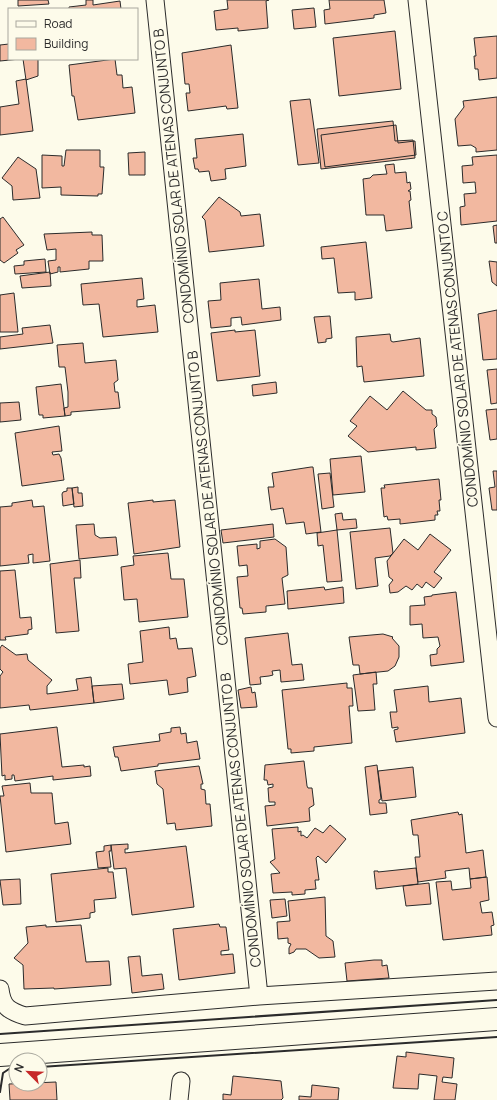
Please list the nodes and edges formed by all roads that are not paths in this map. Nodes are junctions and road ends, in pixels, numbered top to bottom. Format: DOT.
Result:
graph roads {
  1 [pos="155,0"];
  2 [pos="416,0"];
  3 [pos="497,718"];
  4 [pos="497,981"];
  5 [pos="0,990"];
  6 [pos="259,996"];
  7 [pos="497,1020"];
  8 [pos="0,1055"];
  9 [pos="181,1081"];
  10 [pos="178,1100"];
  1 -- 6 [label="street, CONDOMÍNIO SOLAR DE ATENAS CONJUNTO B"];
  2 -- 3 [label="street, CONDOMÍNIO SOLAR DE ATENAS CONJUNTO C"];
  4 -- 6 [label="street"];
  5 -- 6 [label="street"];
  7 -- 8 [label="street"];
  9 -- 10 [label="street"];
}
